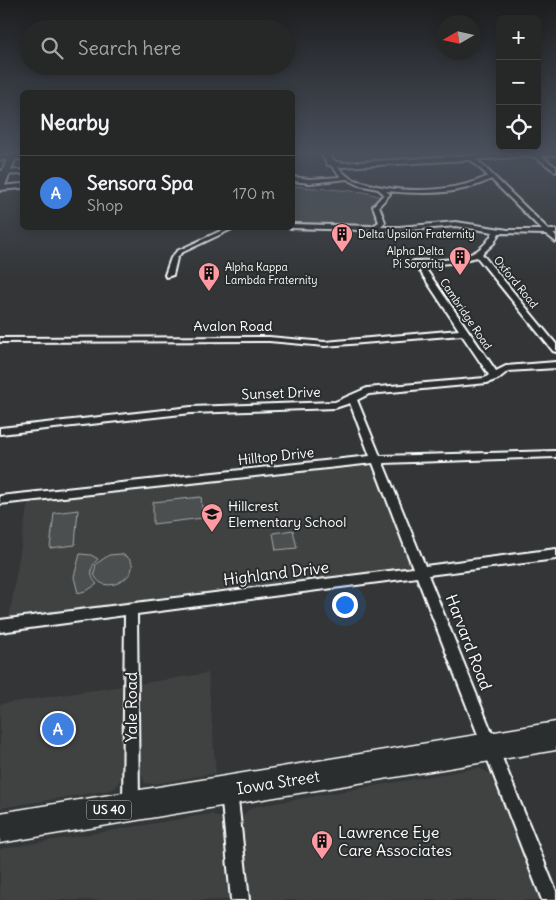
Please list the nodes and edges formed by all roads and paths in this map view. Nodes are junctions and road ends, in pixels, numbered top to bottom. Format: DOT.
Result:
graph roads {
  1 [pos="392,194"];
  2 [pos="509,194"];
  3 [pos="386,196"];
  4 [pos="382,219"];
  5 [pos="295,226"];
  6 [pos="375,228"];
  7 [pos="406,228"];
  8 [pos="228,230"];
  9 [pos="497,230"];
  10 [pos="548,232"];
  11 [pos="556,232"];
  12 [pos="556,240"];
  13 [pos="478,253"];
  14 [pos="169,275"];
  15 [pos="464,332"];
  16 [pos="0,340"];
  17 [pos="556,349"];
  18 [pos="556,365"];
  19 [pos="495,377"];
  20 [pos="352,398"];
  21 [pos="0,431"];
  22 [pos="556,454"];
  23 [pos="378,460"];
  24 [pos="0,500"];
  25 [pos="556,554"];
  26 [pos="422,571"];
  27 [pos="131,608"];
  28 [pos="0,626"];
  29 [pos="556,736"];
  30 [pos="490,746"];
  31 [pos="229,790"];
  32 [pos="131,806"];
  33 [pos="0,828"];
  34 [pos="240,900"];
  35 [pos="551,900"];
  1 -- 3 [label="street"];
  2 -- 10 [label="street"];
  3 -- 4 [label="street"];
  4 -- 6 [label="street"];
  4 -- 7 [label="street"];
  5 -- 6 [label="street"];
  6 -- 7 [label="street"];
  7 -- 9 [label="street"];
  8 -- 14 [label="street"];
  9 -- 10 [label="street"];
  9 -- 13 [label="street"];
  10 -- 11 [label="street"];
  10 -- 12 [label="street"];
  13 -- 15 [label="street, Cambridge Road"];
  13 -- 17 [label="street, Oxford Road"];
  15 -- 16 [label="street, Avalon Road"];
  15 -- 19 [label="street, Cambridge Road"];
  18 -- 19 [label="street, Sunset Drive"];
  19 -- 20 [label="street, Sunset Drive"];
  20 -- 21 [label="street, Sunset Drive"];
  20 -- 23 [label="street, Harvard Road"];
  22 -- 23 [label="street, Hilltop Drive"];
  23 -- 24 [label="street, Hilltop Drive"];
  23 -- 26 [label="street, Harvard Road"];
  25 -- 26 [label="street, Highland Drive"];
  26 -- 27 [label="street, Highland Drive"];
  26 -- 30 [label="street, Harvard Road"];
  27 -- 28 [label="street, Highland Drive"];
  27 -- 32 [label="street, Yale Road"];
  29 -- 30 [label="highway, Iowa Street / US 40"];
  30 -- 31 [label="highway, Iowa Street / US 40"];
  30 -- 35 [label="street, Harvard Road"];
  31 -- 32 [label="highway, Iowa Street / US 40"];
  31 -- 34 [label="street"];
  32 -- 33 [label="highway, Iowa Street / US 40"];
}
